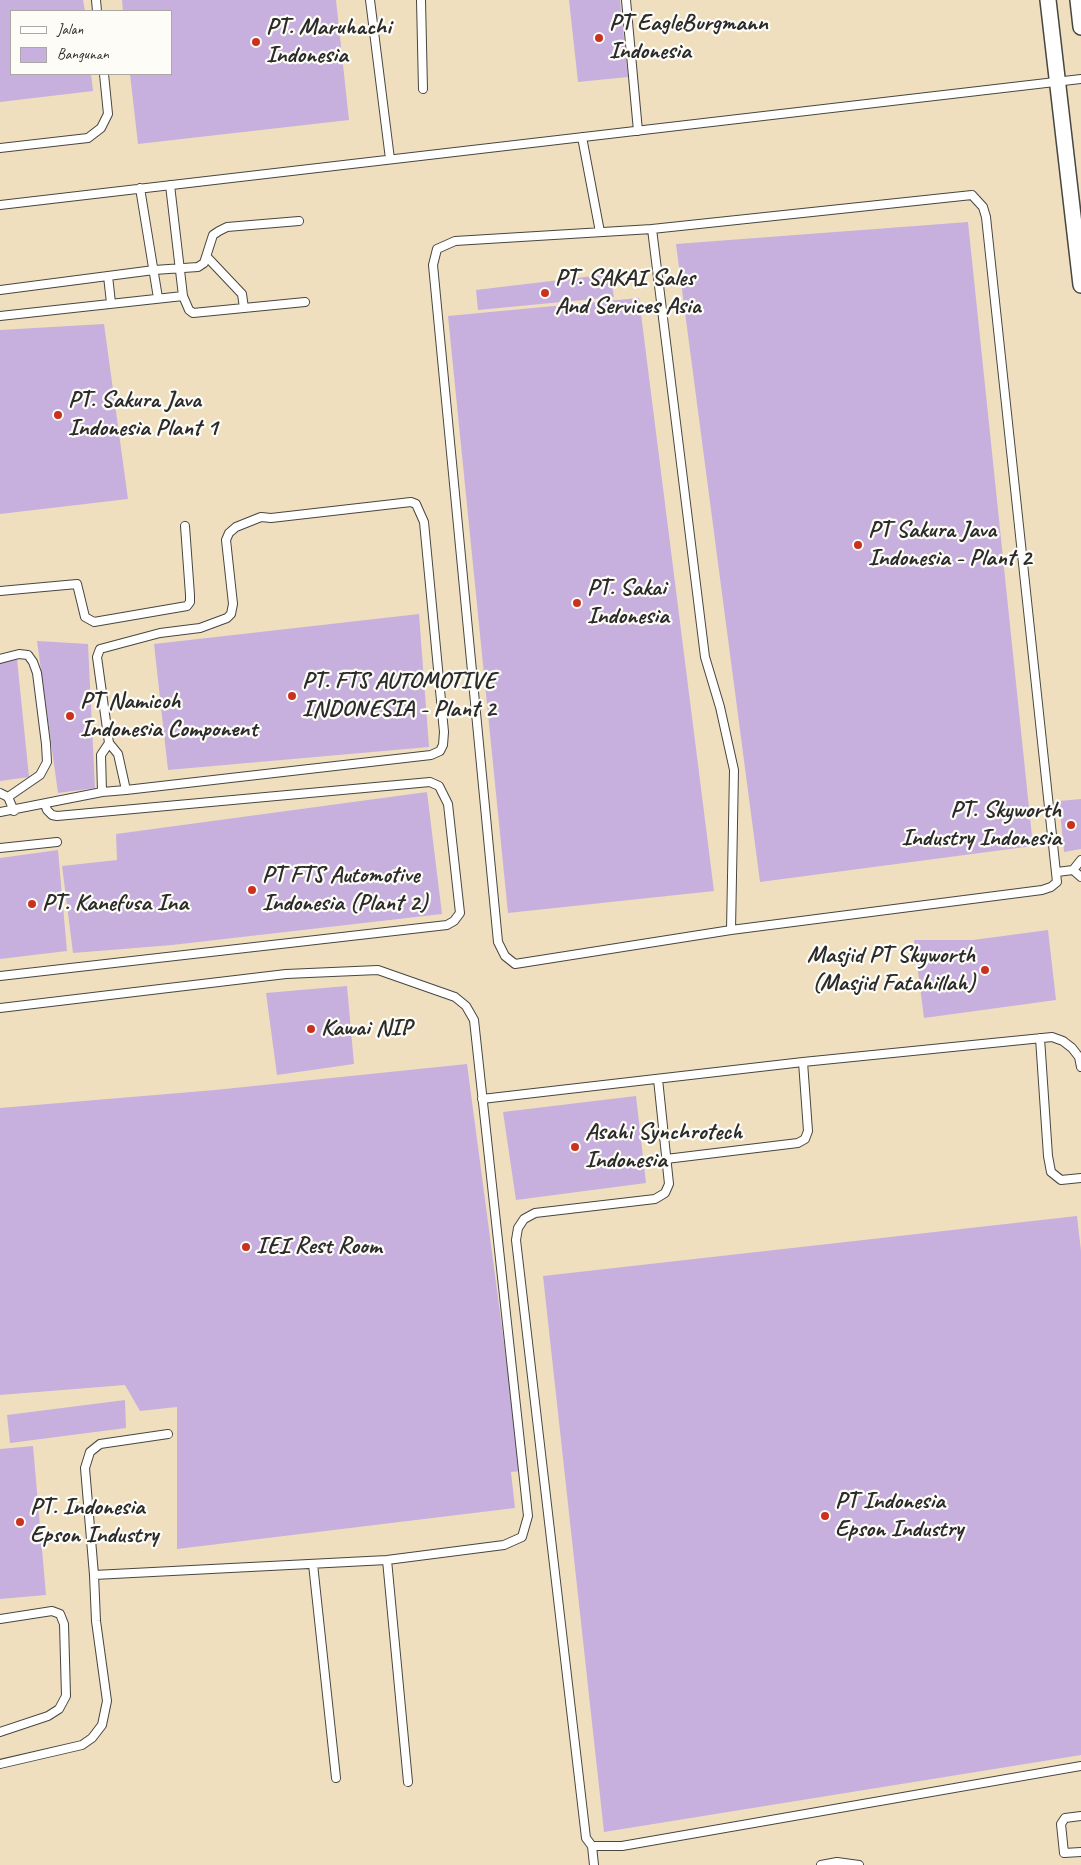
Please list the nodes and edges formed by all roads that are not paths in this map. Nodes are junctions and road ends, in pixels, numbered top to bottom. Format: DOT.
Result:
graph roads {
  1 [pos="370,0"];
  2 [pos="421,0"];
  3 [pos="626,0"];
  4 [pos="1048,0"];
  5 [pos="1078,0"];
  6 [pos="1081,27"];
  7 [pos="104,75"];
  8 [pos="1081,79"];
  9 [pos="1056,82"];
  10 [pos="423,89"];
  11 [pos="638,131"];
  12 [pos="582,137"];
  13 [pos="0,148"];
  14 [pos="390,159"];
  15 [pos="170,185"];
  16 [pos="140,188"];
  17 [pos="0,205"];
  18 [pos="299,221"];
  19 [pos="652,229"];
  20 [pos="600,232"];
  21 [pos="207,257"];
  22 [pos="180,268"];
  23 [pos="154,270"];
  24 [pos="108,276"];
  25 [pos="1081,284"];
  26 [pos="0,290"];
  27 [pos="184,296"];
  28 [pos="158,298"];
  29 [pos="305,302"];
  30 [pos="111,303"];
  31 [pos="244,308"];
  32 [pos="0,316"];
  33 [pos="186,526"];
  34 [pos="0,591"];
  35 [pos="0,659"];
  36 [pos="109,744"];
  37 [pos="126,790"];
  38 [pos="0,792"];
  39 [pos="102,792"];
  40 [pos="8,797"];
  41 [pos="45,804"];
  42 [pos="14,811"];
  43 [pos="0,812"];
  44 [pos="57,842"];
  45 [pos="0,848"];
  46 [pos="1081,860"];
  47 [pos="1073,870"];
  48 [pos="1057,872"];
  49 [pos="1081,877"];
  50 [pos="731,930"];
  51 [pos="0,976"];
  52 [pos="0,1008"];
  53 [pos="1040,1038"];
  54 [pos="803,1062"];
  55 [pos="1081,1067"];
  56 [pos="658,1079"];
  57 [pos="482,1099"];
  58 [pos="666,1159"];
  59 [pos="1081,1178"];
  60 [pos="168,1434"];
  61 [pos="387,1560"];
  62 [pos="312,1564"];
  63 [pos="94,1575"];
  64 [pos="0,1619"];
  65 [pos="0,1732"];
  66 [pos="0,1764"];
  67 [pos="1081,1766"];
  68 [pos="336,1778"];
  69 [pos="408,1782"];
  70 [pos="1081,1816"];
  71 [pos="592,1846"];
  72 [pos="1081,1852"];
  73 [pos="594,1865"];
  74 [pos="821,1865"];
  75 [pos="859,1865"];
  1 -- 14 [label="lane"];
  2 -- 10 [label="lane"];
  3 -- 11 [label="lane"];
  4 -- 9 [label="street"];
  5 -- 6 [label="street"];
  7 -- 13 [label="lane"];
  8 -- 9 [label="lane"];
  9 -- 11 [label="lane"];
  9 -- 25 [label="street"];
  11 -- 12 [label="lane"];
  12 -- 14 [label="lane"];
  12 -- 20 [label="lane"];
  14 -- 15 [label="lane"];
  15 -- 16 [label="lane"];
  15 -- 22 [label="lane"];
  16 -- 17 [label="lane"];
  16 -- 23 [label="lane"];
  18 -- 21 [label="lane"];
  19 -- 20 [label="lane"];
  19 -- 48 [label="lane"];
  19 -- 50 [label="lane"];
  20 -- 50 [label="lane"];
  21 -- 22 [label="lane"];
  21 -- 31 [label="lane"];
  22 -- 23 [label="lane"];
  22 -- 27 [label="lane"];
  23 -- 24 [label="lane"];
  23 -- 28 [label="lane"];
  24 -- 26 [label="lane"];
  24 -- 30 [label="lane"];
  27 -- 28 [label="lane"];
  27 -- 31 [label="lane"];
  28 -- 30 [label="lane"];
  29 -- 31 [label="lane"];
  30 -- 32 [label="lane"];
  33 -- 34 [label="lane"];
  35 -- 40 [label="lane"];
  36 -- 37 [label="lane"];
  36 -- 37 [label="lane"];
  36 -- 39 [label="lane"];
  37 -- 39 [label="lane"];
  38 -- 40 [label="lane"];
  39 -- 41 [label="lane"];
  40 -- 42 [label="lane"];
  41 -- 42 [label="lane"];
  41 -- 51 [label="lane"];
  42 -- 43 [label="lane"];
  44 -- 45 [label="lane"];
  46 -- 47 [label="lane"];
  47 -- 48 [label="lane"];
  47 -- 49 [label="lane"];
  48 -- 50 [label="lane"];
  52 -- 57 [label="lane"];
  53 -- 54 [label="lane"];
  53 -- 55 [label="lane"];
  53 -- 59 [label="lane"];
  54 -- 56 [label="lane"];
  54 -- 58 [label="lane"];
  56 -- 57 [label="lane"];
  56 -- 58 [label="lane"];
  57 -- 61 [label="lane"];
  58 -- 71 [label="lane"];
  60 -- 63 [label="lane"];
  61 -- 62 [label="lane"];
  61 -- 69 [label="lane"];
  62 -- 63 [label="lane"];
  62 -- 68 [label="lane"];
  63 -- 66 [label="lane"];
  64 -- 65 [label="lane"];
  67 -- 71 [label="lane"];
  70 -- 72 [label="lane"];
  71 -- 73 [label="lane"];
  74 -- 75 [label="lane"];
}
